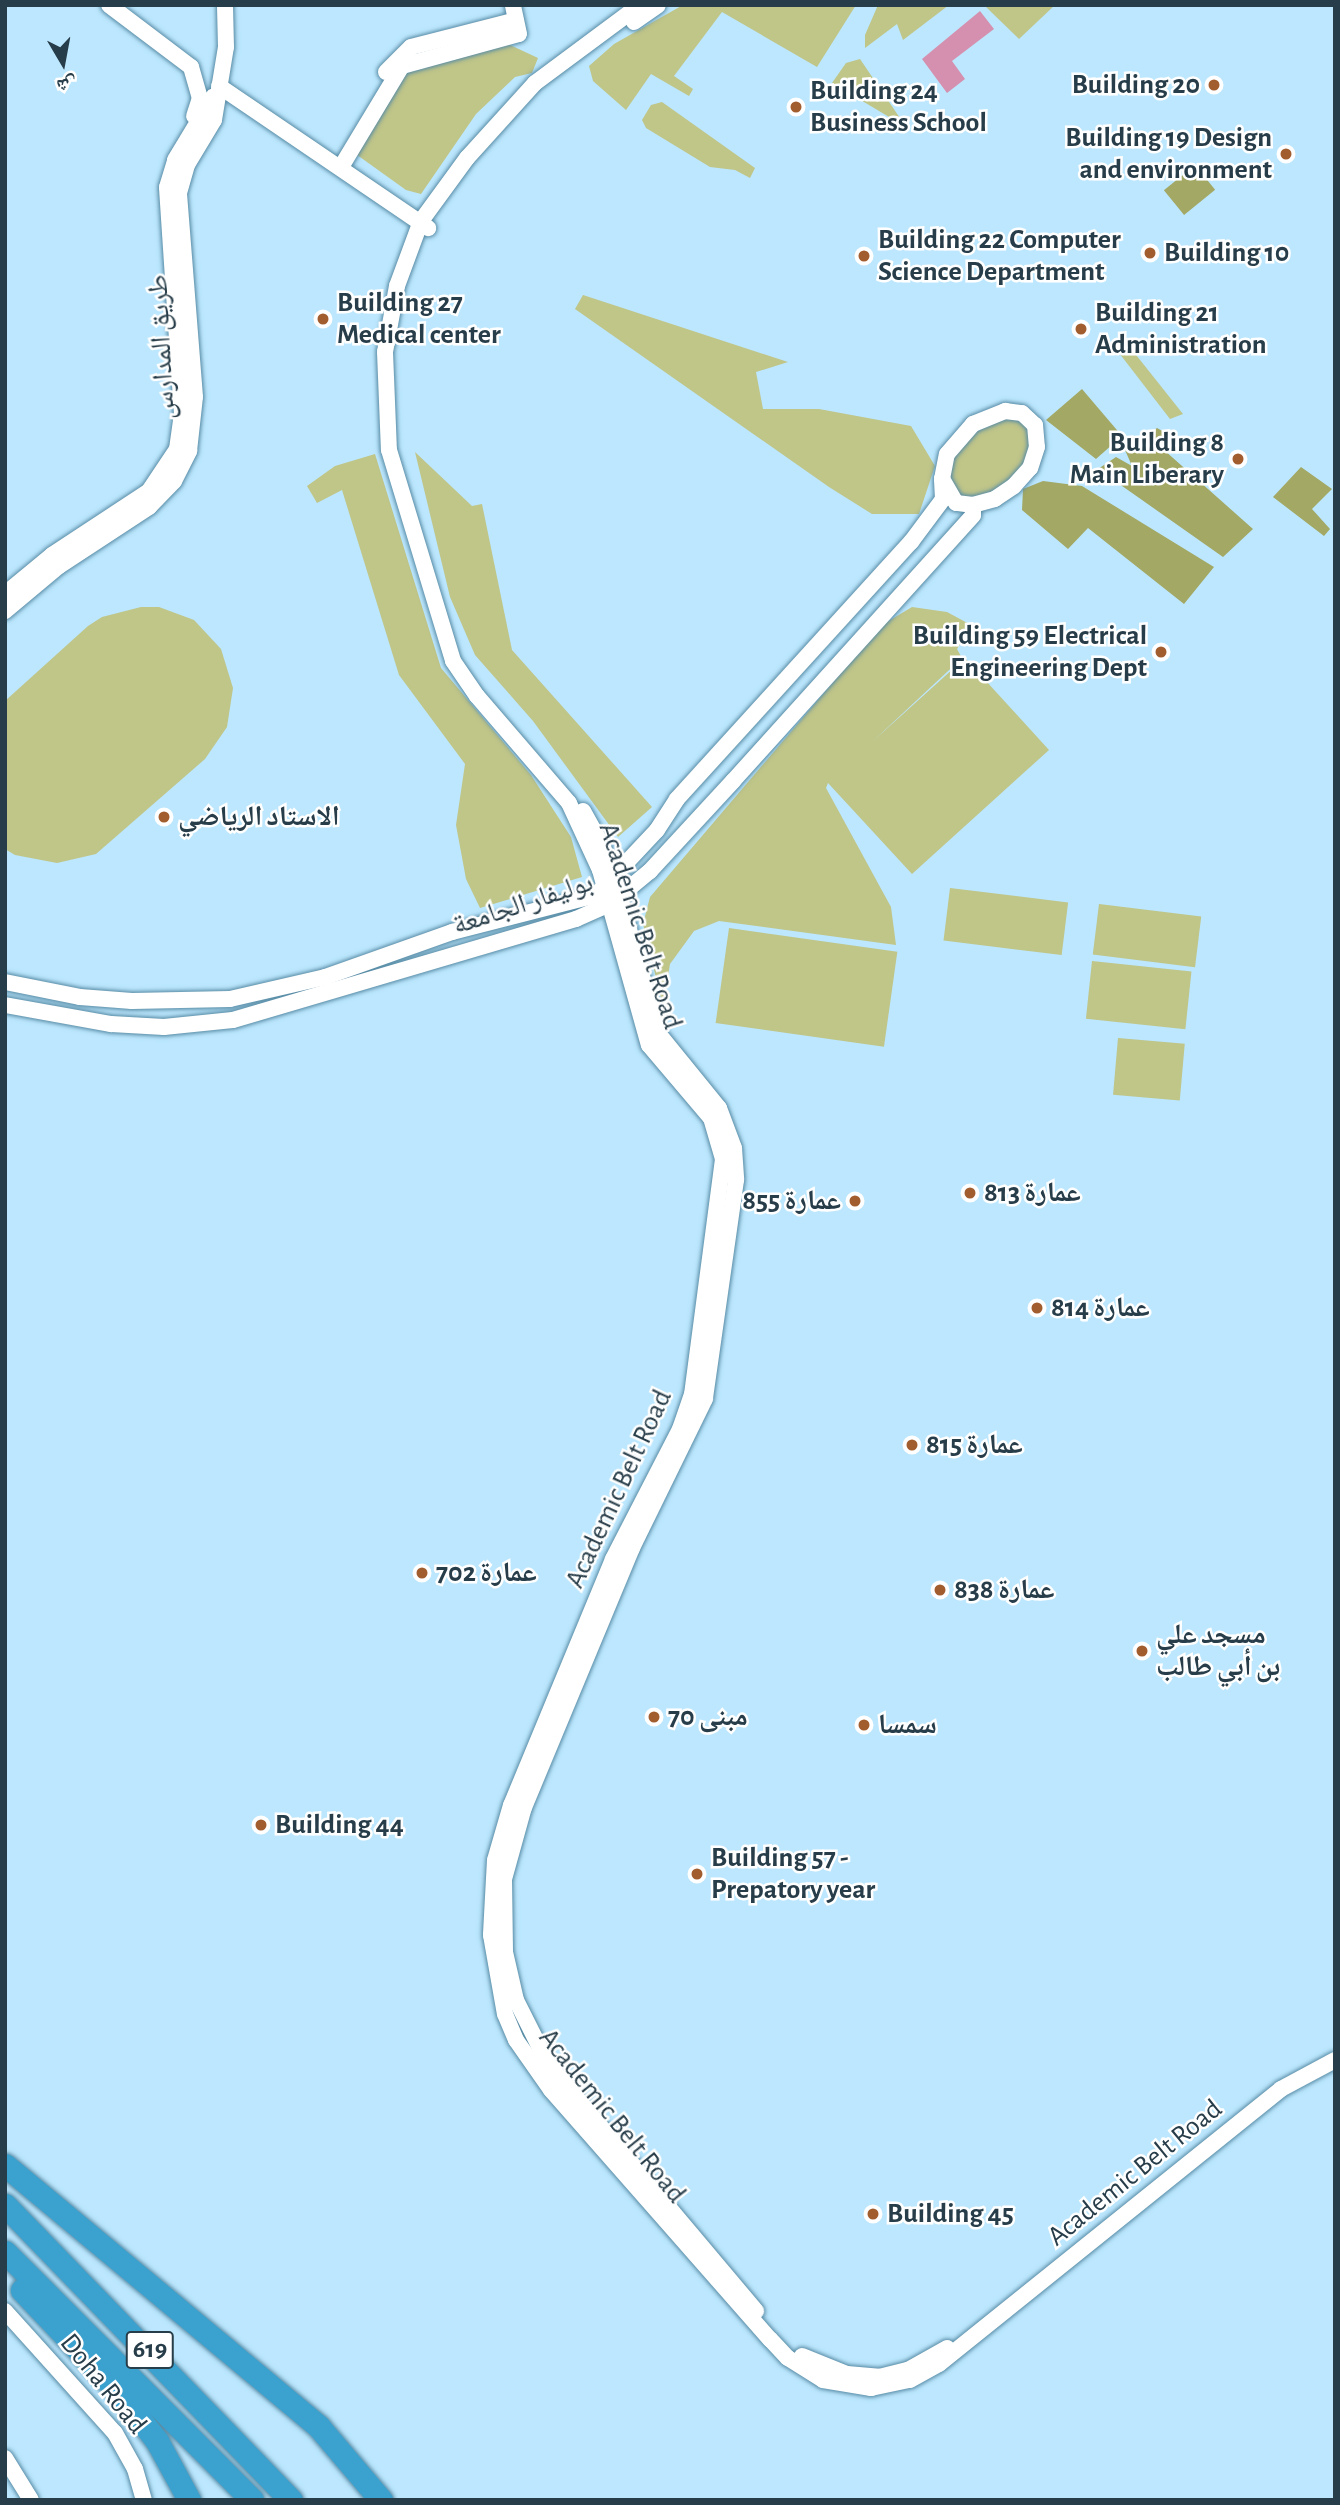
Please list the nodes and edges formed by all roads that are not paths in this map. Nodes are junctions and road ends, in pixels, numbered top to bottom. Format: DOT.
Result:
graph roads {
  1 [pos="109,5"];
  2 [pos="225,5"];
  3 [pos="640,5"];
  4 [pos="658,5"];
  5 [pos="516,20"];
  6 [pos="219,86"];
  7 [pos="181,150"];
  8 [pos="337,164"];
  9 [pos="425,225"];
  10 [pos="943,479"];
  11 [pos="973,505"];
  12 [pos="5,594"];
  13 [pos="5,611"];
  14 [pos="813,650"];
  15 [pos="835,669"];
  16 [pos="612,892"];
  17 [pos="5,982"];
  18 [pos="230,999"];
  19 [pos="5,1005"];
  20 [pos="233,1020"];
  21 [pos="1335,2053"];
  22 [pos="1335,2060"];
  23 [pos="5,2165"];
  24 [pos="5,2205"];
  25 [pos="5,2252"];
  26 [pos="5,2273"];
  27 [pos="5,2311"];
  28 [pos="5,2458"];
  29 [pos="258,2461"];
  30 [pos="31,2500"];
  31 [pos="144,2500"];
  32 [pos="189,2500"];
  33 [pos="252,2500"];
  34 [pos="291,2500"];
  35 [pos="301,2500"];
  36 [pos="382,2500"];
  1 -- 7 [label="street"];
  2 -- 6 [label="street, طريق المدارس"];
  3 -- 9 [label="street, Academic Belt Road"];
  4 -- 9 [label="street, Academic Belt Road"];
  5 -- 8 [label="street"];
  6 -- 7 [label="street"];
  6 -- 8 [label="street"];
  6 -- 13 [label="street, طريق المدارس"];
  7 -- 12 [label="street"];
  8 -- 9 [label="street"];
  9 -- 16 [label="street, Academic Belt Road"];
  10 -- 11 [label="street"];
  10 -- 11 [label="street"];
  10 -- 14 [label="street, بوليفار الجامعة"];
  11 -- 15 [label="street, بوليفار الجامعة"];
  14 -- 15 [label="street"];
  14 -- 16 [label="street, بوليفار الجامعة"];
  15 -- 16 [label="street, بوليفار الجامعة"];
  16 -- 18 [label="street, بوليفار الجامعة"];
  16 -- 20 [label="street, بوليفار الجامعة"];
  16 -- 21 [label="street, Academic Belt Road"];
  16 -- 22 [label="street, Academic Belt Road"];
  17 -- 18 [label="street, بوليفار الجامعة"];
  18 -- 20 [label="street"];
  19 -- 20 [label="street, بوليفار الجامعة"];
  23 -- 36 [label="highway"];
  24 -- 29 [label="highway, 619"];
  25 -- 33 [label="highway, 619"];
  26 -- 32 [label="highway"];
  27 -- 31 [label="street, Doha Road"];
  28 -- 30 [label="street"];
  29 -- 34 [label="highway, 619"];
  29 -- 35 [label="highway"];
}
